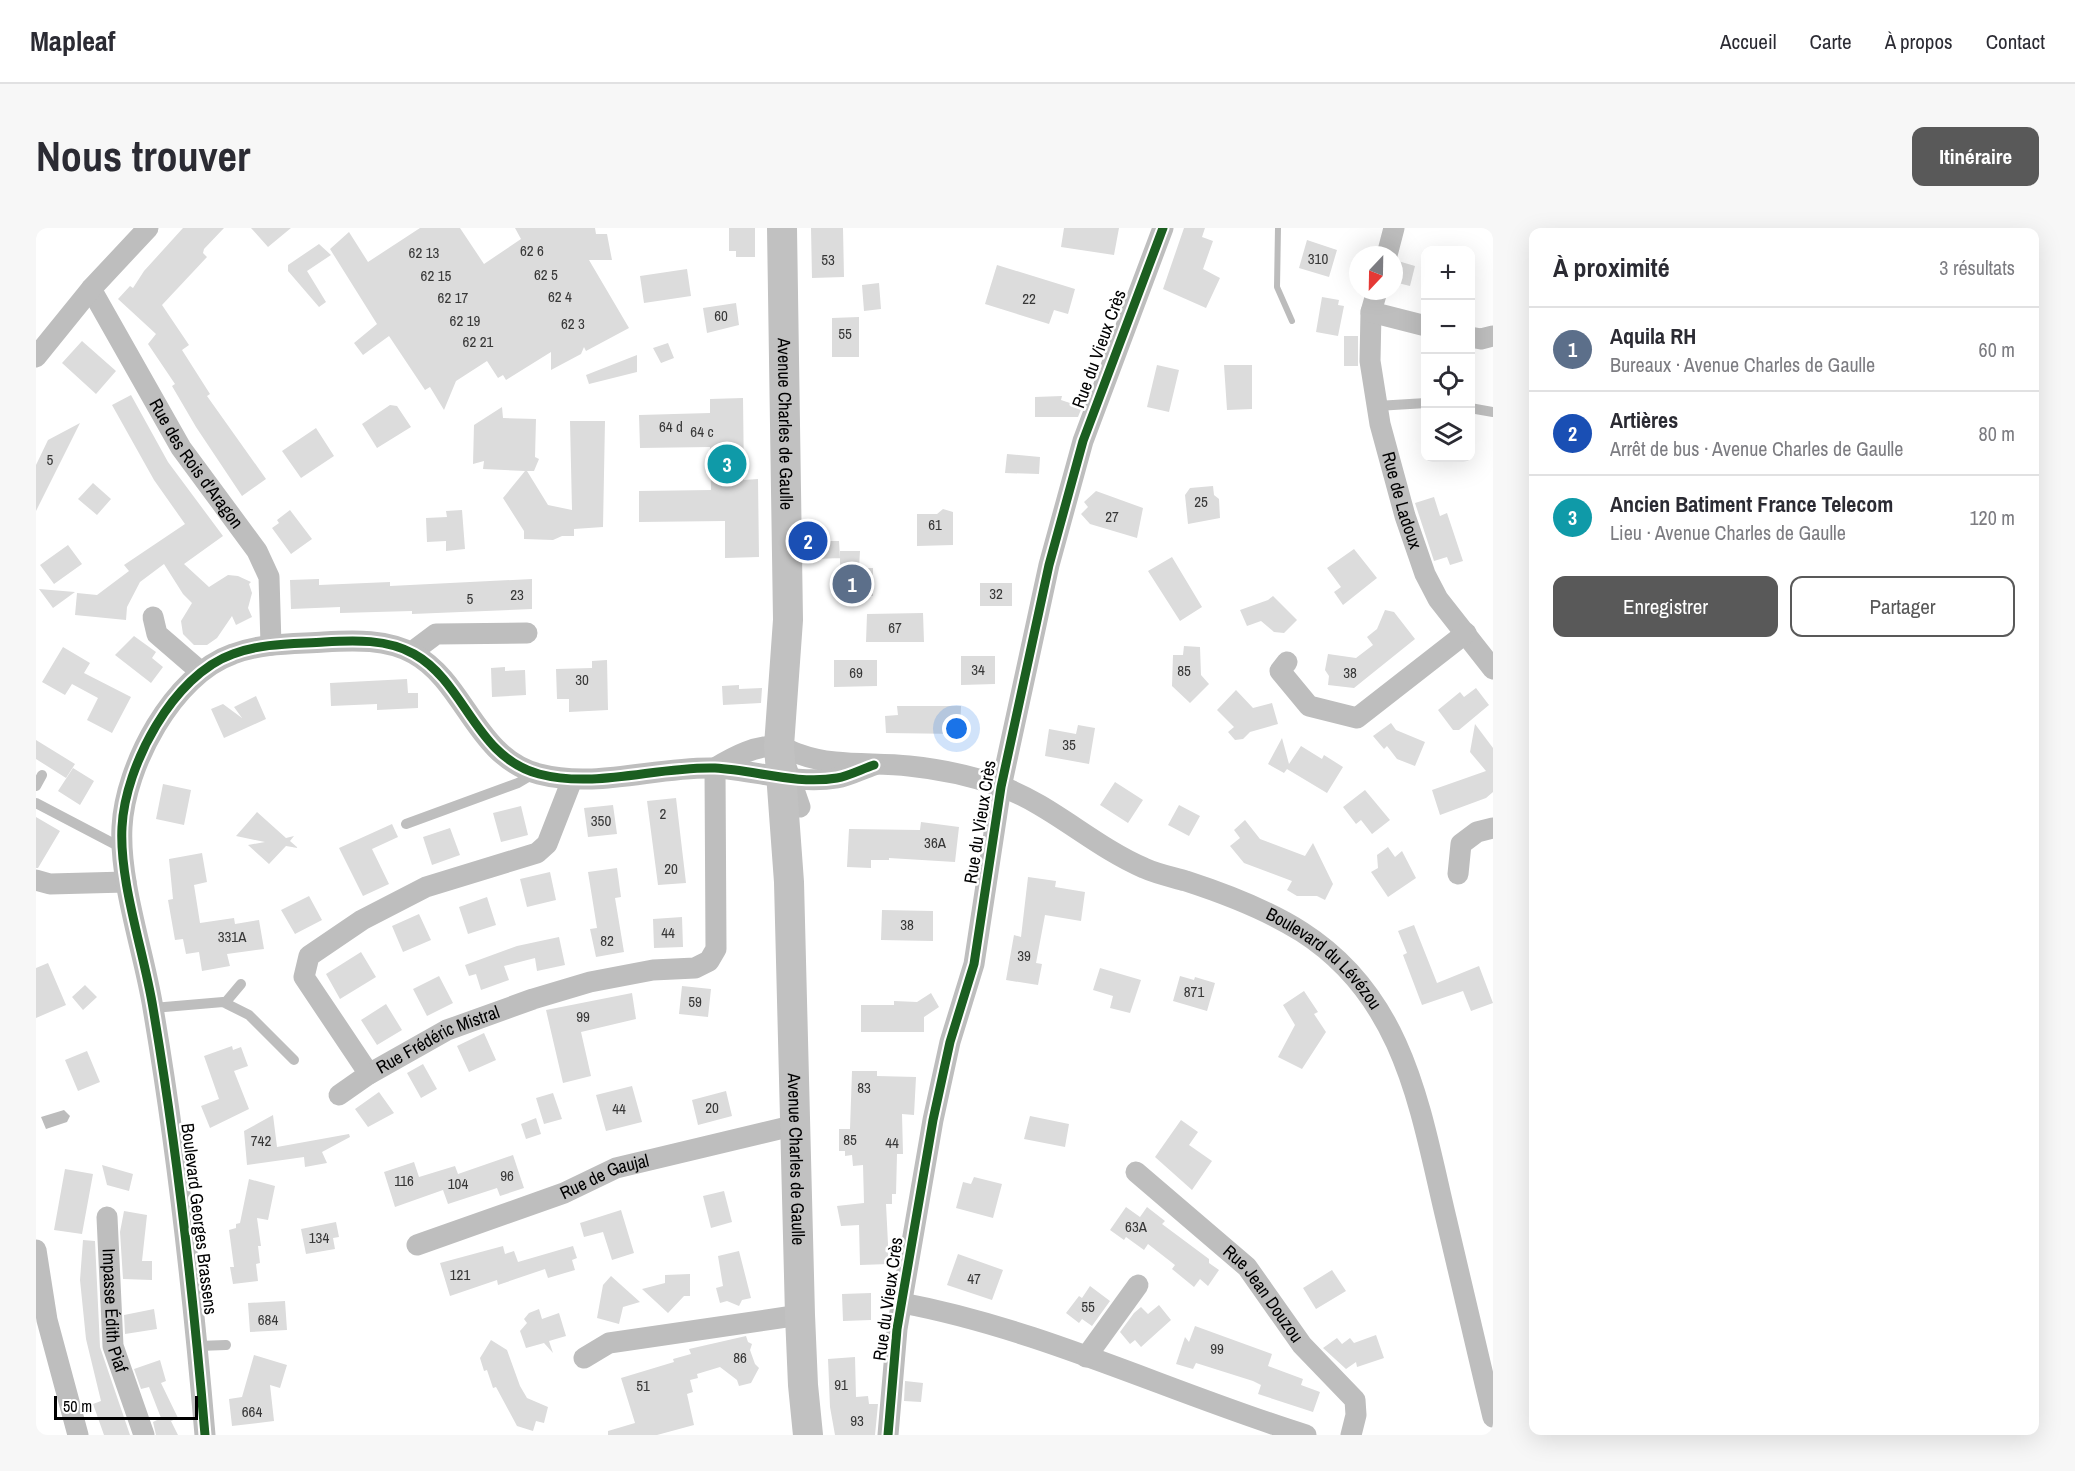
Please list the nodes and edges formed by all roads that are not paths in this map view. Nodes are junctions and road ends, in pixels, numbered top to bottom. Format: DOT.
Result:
graph roads {
  1 [pos="148,228"];
  2 [pos="782,228"];
  3 [pos="1162,228"];
  4 [pos="1394,228"];
  5 [pos="1389,246"];
  6 [pos="91,289"];
  7 [pos="1374,300"];
  8 [pos="1371,312"];
  9 [pos="1421,325"];
  10 [pos="1493,336"];
  11 [pos="1475,338"];
  12 [pos="36,357"];
  13 [pos="1421,403"];
  14 [pos="1377,406"];
  15 [pos="1475,409"];
  16 [pos="1493,412"];
  17 [pos="153,616"];
  18 [pos="788,620"];
  19 [pos="527,633"];
  20 [pos="1466,633"];
  21 [pos="271,645"];
  22 [pos="412,652"];
  23 [pos="1287,662"];
  24 [pos="1493,669"];
  25 [pos="201,672"];
  26 [pos="788,757"];
  27 [pos="715,768"];
  28 [pos="536,773"];
  29 [pos="42,775"];
  30 [pos="572,780"];
  31 [pos="36,786"];
  32 [pos="1001,787"];
  33 [pos="36,802"];
  34 [pos="406,824"];
  35 [pos="1493,828"];
  36 [pos="122,849"];
  37 [pos="1458,874"];
  38 [pos="36,880"];
  39 [pos="126,882"];
  40 [pos="789,882"];
  41 [pos="241,984"];
  42 [pos="225,1003"];
  43 [pos="153,1008"];
  44 [pos="294,1060"];
  45 [pos="369,1074"];
  46 [pos="339,1095"];
  47 [pos="796,1125"];
  48 [pos="1136,1172"];
  49 [pos="107,1217"];
  50 [pos="417,1245"];
  51 [pos="36,1250"];
  52 [pos="1138,1285"];
  53 [pos="902,1303"];
  54 [pos="800,1315"];
  55 [pos="226,1345"];
  56 [pos="198,1346"];
  57 [pos="1086,1357"];
  58 [pos="584,1358"];
  59 [pos="1493,1417"];
  60 [pos="78,1435"];
  61 [pos="144,1435"];
  62 [pos="205,1435"];
  63 [pos="808,1435"];
  64 [pos="888,1435"];
  65 [pos="1306,1435"];
  66 [pos="1351,1435"];
  1 -- 6 [label="street"];
  2 -- 18 [label="main road, Avenue Charles de Gaulle"];
  3 -- 32 [label="street, Rue du Vieux Crès"];
  4 -- 5 [label="street"];
  6 -- 12 [label="street"];
  6 -- 21 [label="street, Rue des Rois d'Aragon"];
  7 -- 8 [label="street, Rue de Ladoux"];
  8 -- 9 [label="street"];
  8 -- 14 [label="street, Rue de Ladoux"];
  10 -- 11 [label="street"];
  13 -- 14 [label="lane"];
  14 -- 20 [label="street, Rue de Ladoux"];
  15 -- 16 [label="lane"];
  17 -- 25 [label="street"];
  18 -- 26 [label="main road, Avenue Charles de Gaulle"];
  18 -- 26 [label="main road, Avenue Charles de Gaulle"];
  19 -- 22 [label="street"];
  20 -- 23 [label="street"];
  20 -- 24 [label="street, Rue de Ladoux"];
  21 -- 22 [label="street, Boulevard Georges Brassens"];
  21 -- 25 [label="street, Boulevard Georges Brassens"];
  22 -- 28 [label="street"];
  25 -- 36 [label="street, Boulevard Georges Brassens"];
  26 -- 27 [label="street, Boulevard du Lévézou"];
  26 -- 27 [label="street"];
  26 -- 32 [label="street, Boulevard du Lévézou"];
  26 -- 40 [label="main road, Avenue Charles de Gaulle"];
  26 -- 40 [label="main road, Avenue Charles de Gaulle"];
  27 -- 30 [label="street"];
  27 -- 45 [label="street, Rue Frédéric Mistral"];
  28 -- 30 [label="street"];
  28 -- 34 [label="lane"];
  29 -- 31 [label="lane"];
  30 -- 45 [label="street, Rue Frédéric Mistral"];
  32 -- 53 [label="street, Rue du Vieux Crès"];
  32 -- 59 [label="street, Boulevard du Lévézou"];
  33 -- 36 [label="lane"];
  35 -- 37 [label="street"];
  36 -- 39 [label="street, Boulevard Georges Brassens"];
  38 -- 39 [label="street"];
  39 -- 43 [label="street, Boulevard Georges Brassens"];
  40 -- 47 [label="main road, Avenue Charles de Gaulle"];
  41 -- 42 [label="lane"];
  42 -- 43 [label="lane"];
  42 -- 44 [label="lane"];
  43 -- 56 [label="street, Boulevard Georges Brassens"];
  45 -- 46 [label="street"];
  47 -- 50 [label="street, Rue de Gaujal"];
  47 -- 54 [label="main road, Avenue Charles de Gaulle"];
  48 -- 66 [label="street, Rue Jean Douzou"];
  49 -- 61 [label="street, Impasse Édith Piaf"];
  51 -- 60 [label="street"];
  52 -- 57 [label="street"];
  53 -- 57 [label="street"];
  53 -- 64 [label="street, Rue du Vieux Crès"];
  54 -- 58 [label="street"];
  54 -- 63 [label="main road, Avenue Charles de Gaulle"];
  55 -- 56 [label="lane"];
  56 -- 62 [label="street, Boulevard Georges Brassens"];
  57 -- 65 [label="street"];
}
